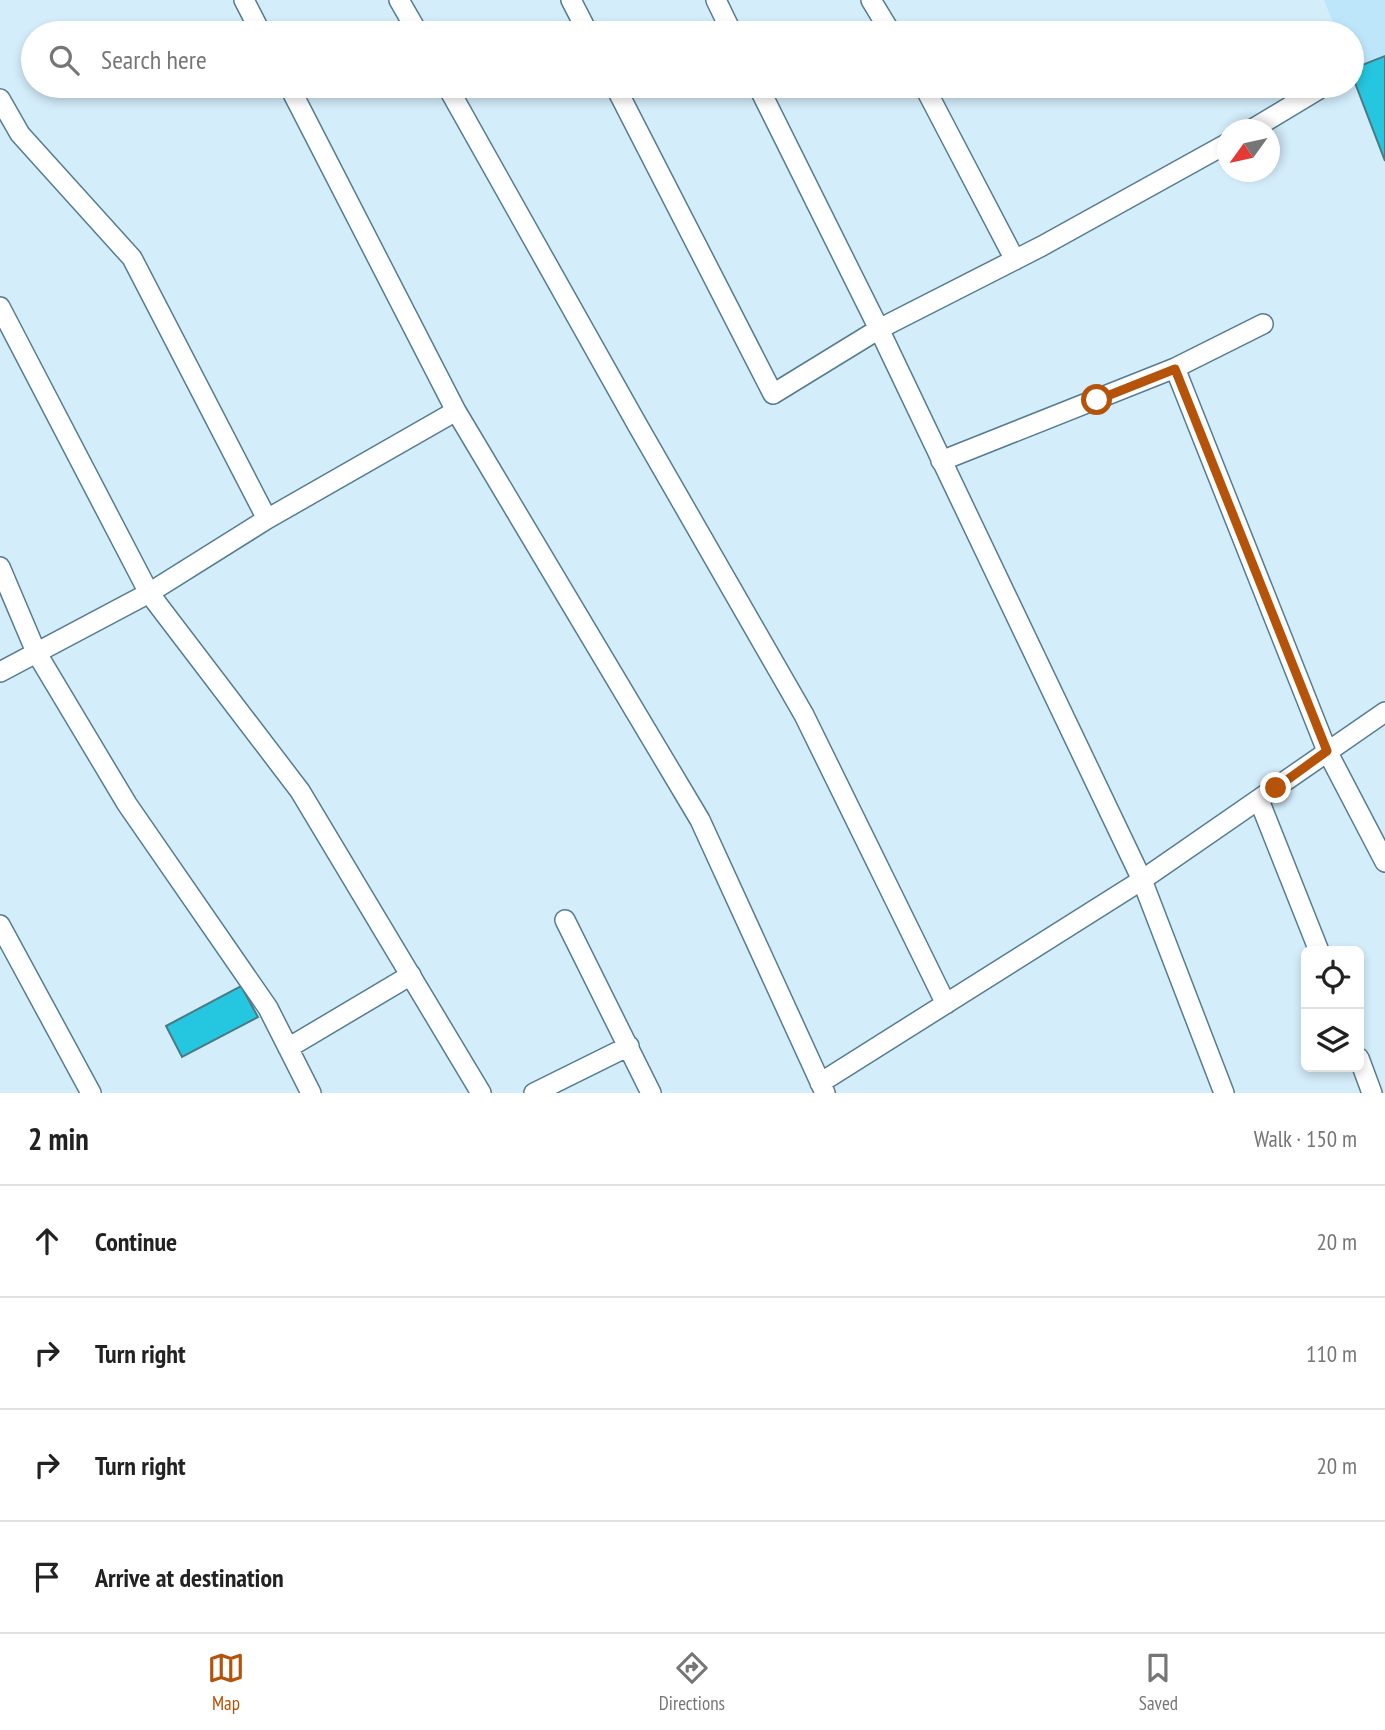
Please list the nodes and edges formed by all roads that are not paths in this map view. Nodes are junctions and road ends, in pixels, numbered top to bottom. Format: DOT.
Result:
graph roads {
  1 [pos="244,0"];
  2 [pos="400,0"];
  3 [pos="571,0"];
  4 [pos="716,0"];
  5 [pos="871,0"];
  6 [pos="255,21"];
  7 [pos="411,21"];
  8 [pos="582,21"];
  9 [pos="726,21"];
  10 [pos="884,21"];
  11 [pos="295,98"];
  12 [pos="454,98"];
  13 [pos="621,98"];
  14 [pos="764,98"];
  15 [pos="930,98"];
  16 [pos="1304,98"];
  17 [pos="0,99"];
  18 [pos="1269,119"];
  19 [pos="1217,149"];
  20 [pos="1015,260"];
  21 [pos="0,307"];
  22 [pos="1263,324"];
  23 [pos="880,329"];
  24 [pos="1175,369"];
  25 [pos="456,411"];
  26 [pos="942,461"];
  27 [pos="267,519"];
  28 [pos="0,567"];
  29 [pos="149,593"];
  30 [pos="36,652"];
  31 [pos="0,672"];
  32 [pos="1385,712"];
  33 [pos="1327,751"];
  34 [pos="1259,800"];
  35 [pos="1385,862"];
  36 [pos="1142,880"];
  37 [pos="565,920"];
  38 [pos="0,925"];
  39 [pos="1317,946"];
  40 [pos="411,975"];
  41 [pos="946,1004"];
  42 [pos="629,1046"];
  43 [pos="288,1048"];
  44 [pos="1364,1071"];
  45 [pos="823,1088"];
  46 [pos="91,1093"];
  47 [pos="310,1093"];
  48 [pos="481,1093"];
  49 [pos="534,1093"];
  50 [pos="651,1093"];
  51 [pos="1224,1093"];
  52 [pos="1372,1093"];
  1 -- 6 [label="street"];
  2 -- 7 [label="street"];
  3 -- 8 [label="street"];
  4 -- 9 [label="street"];
  5 -- 10 [label="street"];
  11 -- 25 [label="street"];
  12 -- 41 [label="street"];
  13 -- 23 [label="street"];
  14 -- 23 [label="street"];
  15 -- 20 [label="street"];
  16 -- 18 [label="street"];
  17 -- 27 [label="street"];
  19 -- 20 [label="street"];
  20 -- 23 [label="street"];
  21 -- 29 [label="street"];
  22 -- 24 [label="street"];
  23 -- 26 [label="street"];
  24 -- 26 [label="street"];
  24 -- 33 [label="street"];
  25 -- 27 [label="street"];
  25 -- 45 [label="street"];
  26 -- 36 [label="street"];
  27 -- 29 [label="street"];
  28 -- 30 [label="street"];
  29 -- 30 [label="street"];
  29 -- 40 [label="street"];
  30 -- 31 [label="street"];
  30 -- 43 [label="street"];
  32 -- 33 [label="street"];
  33 -- 34 [label="street"];
  33 -- 35 [label="street"];
  34 -- 36 [label="street"];
  34 -- 39 [label="street"];
  36 -- 41 [label="street"];
  36 -- 51 [label="street"];
  37 -- 42 [label="street"];
  38 -- 46 [label="street"];
  40 -- 43 [label="street"];
  40 -- 48 [label="street"];
  41 -- 45 [label="street"];
  42 -- 49 [label="street"];
  42 -- 50 [label="street"];
  43 -- 47 [label="street"];
  44 -- 52 [label="street"];
}
